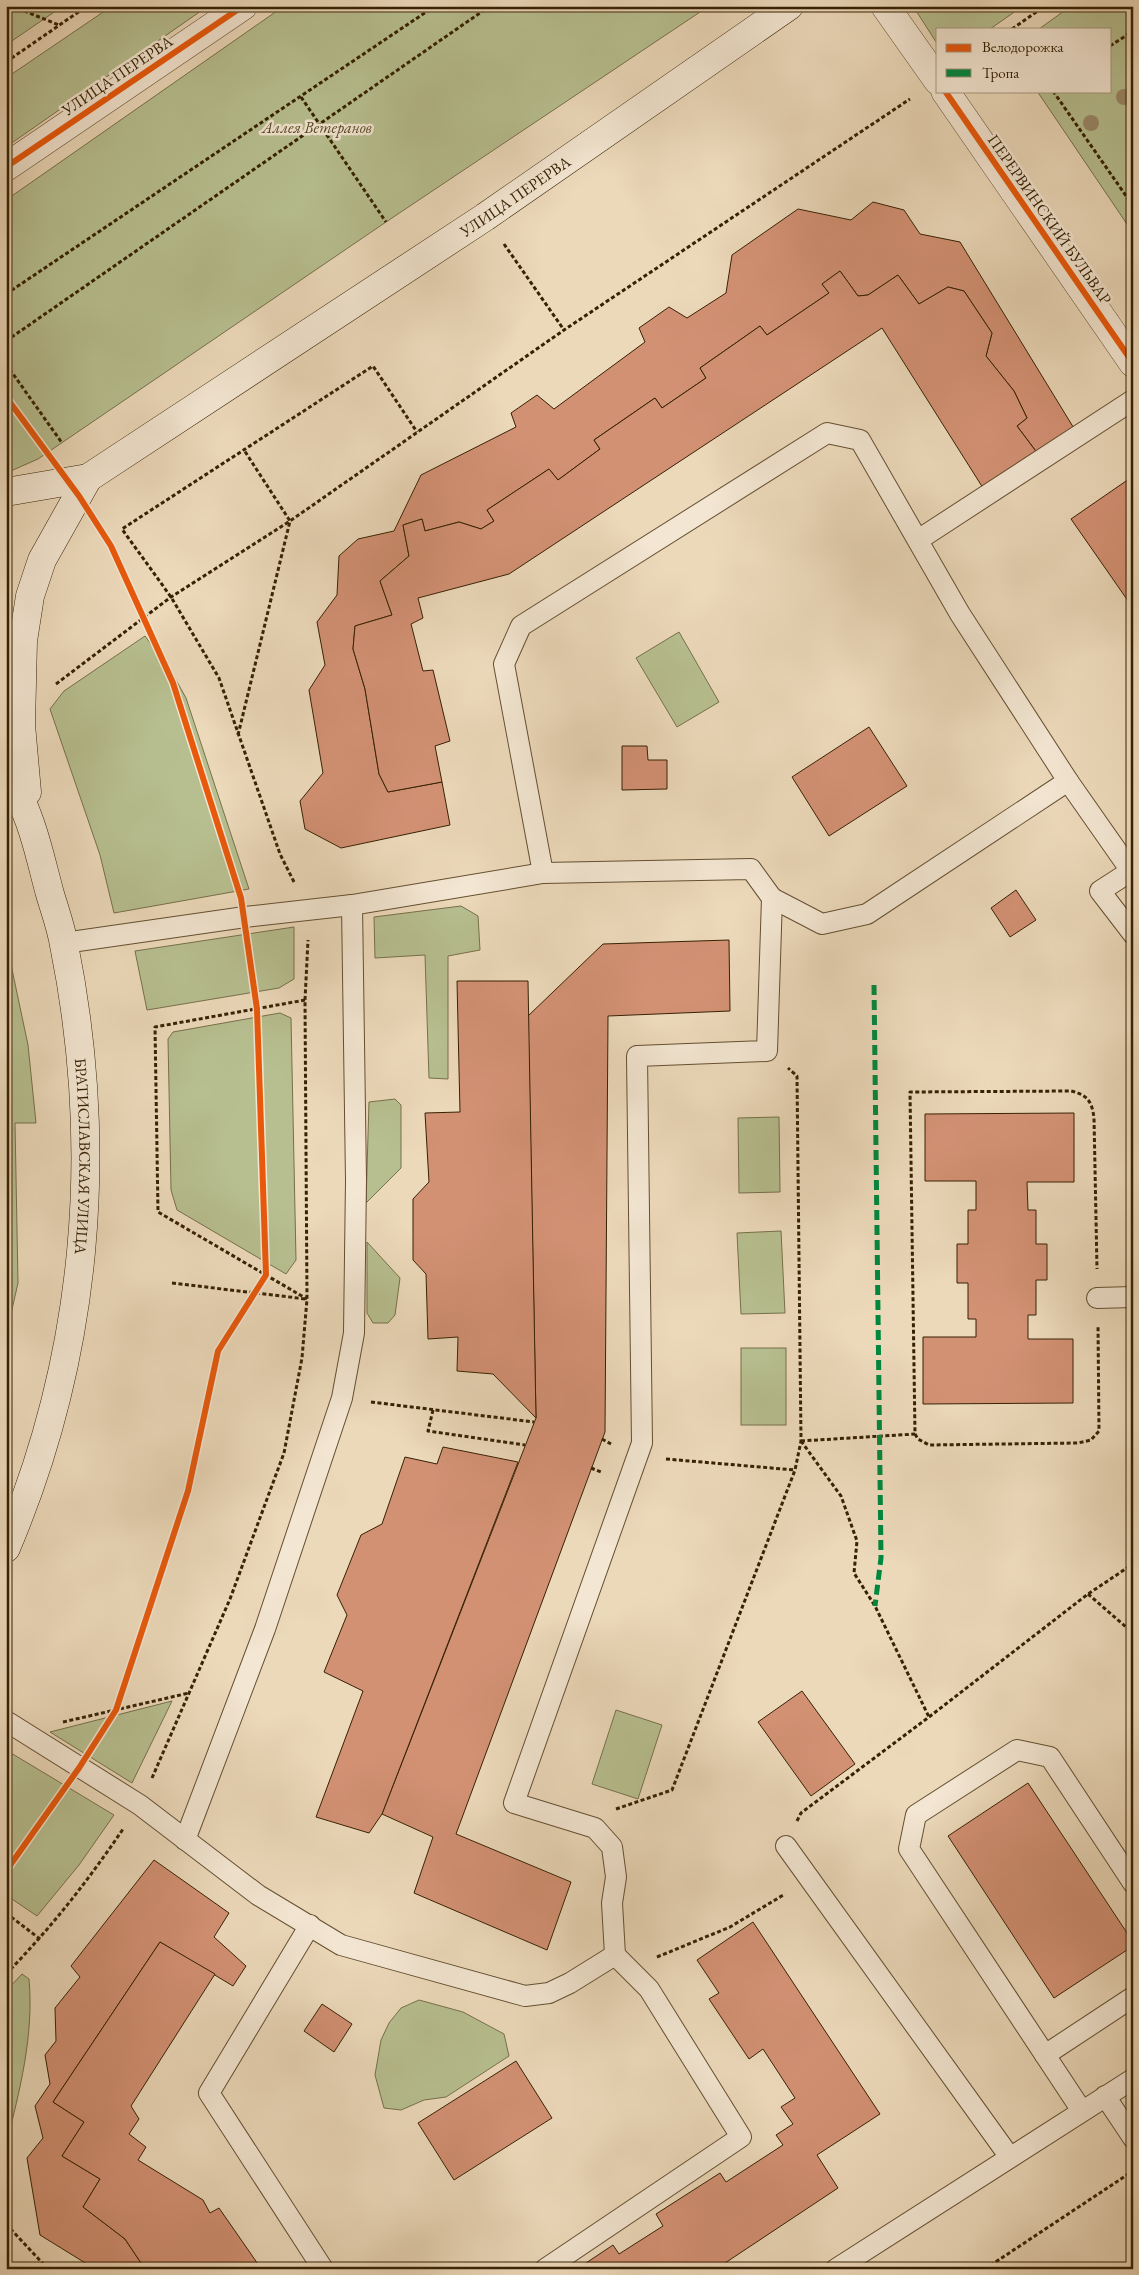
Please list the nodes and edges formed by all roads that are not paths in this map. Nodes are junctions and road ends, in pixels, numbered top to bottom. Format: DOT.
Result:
graph roads {
  1 [pos="243,6"];
  2 [pos="789,6"];
  3 [pos="886,6"];
  4 [pos="936,78"];
  5 [pos="946,92"];
  6 [pos="6,167"];
  7 [pos="1133,363"];
  8 [pos="1133,400"];
  9 [pos="88,478"];
  10 [pos="6,492"];
  11 [pos="918,540"];
  12 [pos="6,763"];
  13 [pos="1068,781"];
  14 [pos="30,821"];
  15 [pos="1132,870"];
  16 [pos="543,873"];
  17 [pos="772,898"];
  18 [pos="352,905"];
  19 [pos="1133,934"];
  20 [pos="64,943"];
  21 [pos="1133,1297"];
  22 [pos="1097,1298"];
  23 [pos="6,1548"];
  24 [pos="6,1721"];
  25 [pos="185,1840"];
  26 [pos="786,1846"];
  27 [pos="1133,1883"];
  28 [pos="310,1925"];
  29 [pos="621,1962"];
  30 [pos="1133,1997"];
  31 [pos="1045,2055"];
  32 [pos="1133,2079"];
  33 [pos="1105,2096"];
  34 [pos="1082,2111"];
  35 [pos="1133,2138"];
  36 [pos="1009,2156"];
  37 [pos="323,2269"];
  38 [pos="545,2269"];
  39 [pos="836,2269"];
  1 -- 6 [label="main road, УЛИЦА ПЕРЕРВА"];
  2 -- 9 [label="main road, УЛИЦА ПЕРЕРВА"];
  3 -- 4 [label="main road"];
  5 -- 7 [label="main road, ПЕРЕРВИНСКИЙ БУЛЬВАР"];
  8 -- 11 [label="lane"];
  9 -- 10 [label="main road, УЛИЦА ПЕРЕРВА"];
  9 -- 14 [label="main road, УЛИЦА ПЕРЕРВА"];
  11 -- 13 [label="lane"];
  11 -- 16 [label="lane"];
  12 -- 14 [label="main road, БРАТИСЛАВСКАЯ УЛИЦА"];
  13 -- 15 [label="lane"];
  13 -- 17 [label="lane"];
  14 -- 20 [label="main road, БРАТИСЛАВСКАЯ УЛИЦА"];
  15 -- 19 [label="lane"];
  16 -- 17 [label="lane"];
  16 -- 18 [label="lane"];
  17 -- 29 [label="lane"];
  18 -- 20 [label="lane"];
  18 -- 25 [label="lane"];
  20 -- 23 [label="main road, БРАТИСЛАВСКАЯ УЛИЦА"];
  21 -- 22 [label="lane"];
  24 -- 25 [label="lane"];
  25 -- 28 [label="lane"];
  26 -- 36 [label="lane"];
  27 -- 31 [label="lane"];
  28 -- 29 [label="lane"];
  28 -- 37 [label="lane"];
  29 -- 38 [label="lane"];
  30 -- 31 [label="lane"];
  31 -- 34 [label="lane"];
  32 -- 33 [label="lane"];
  33 -- 34 [label="lane"];
  33 -- 35 [label="lane"];
  34 -- 36 [label="lane"];
  36 -- 39 [label="lane"];
}
